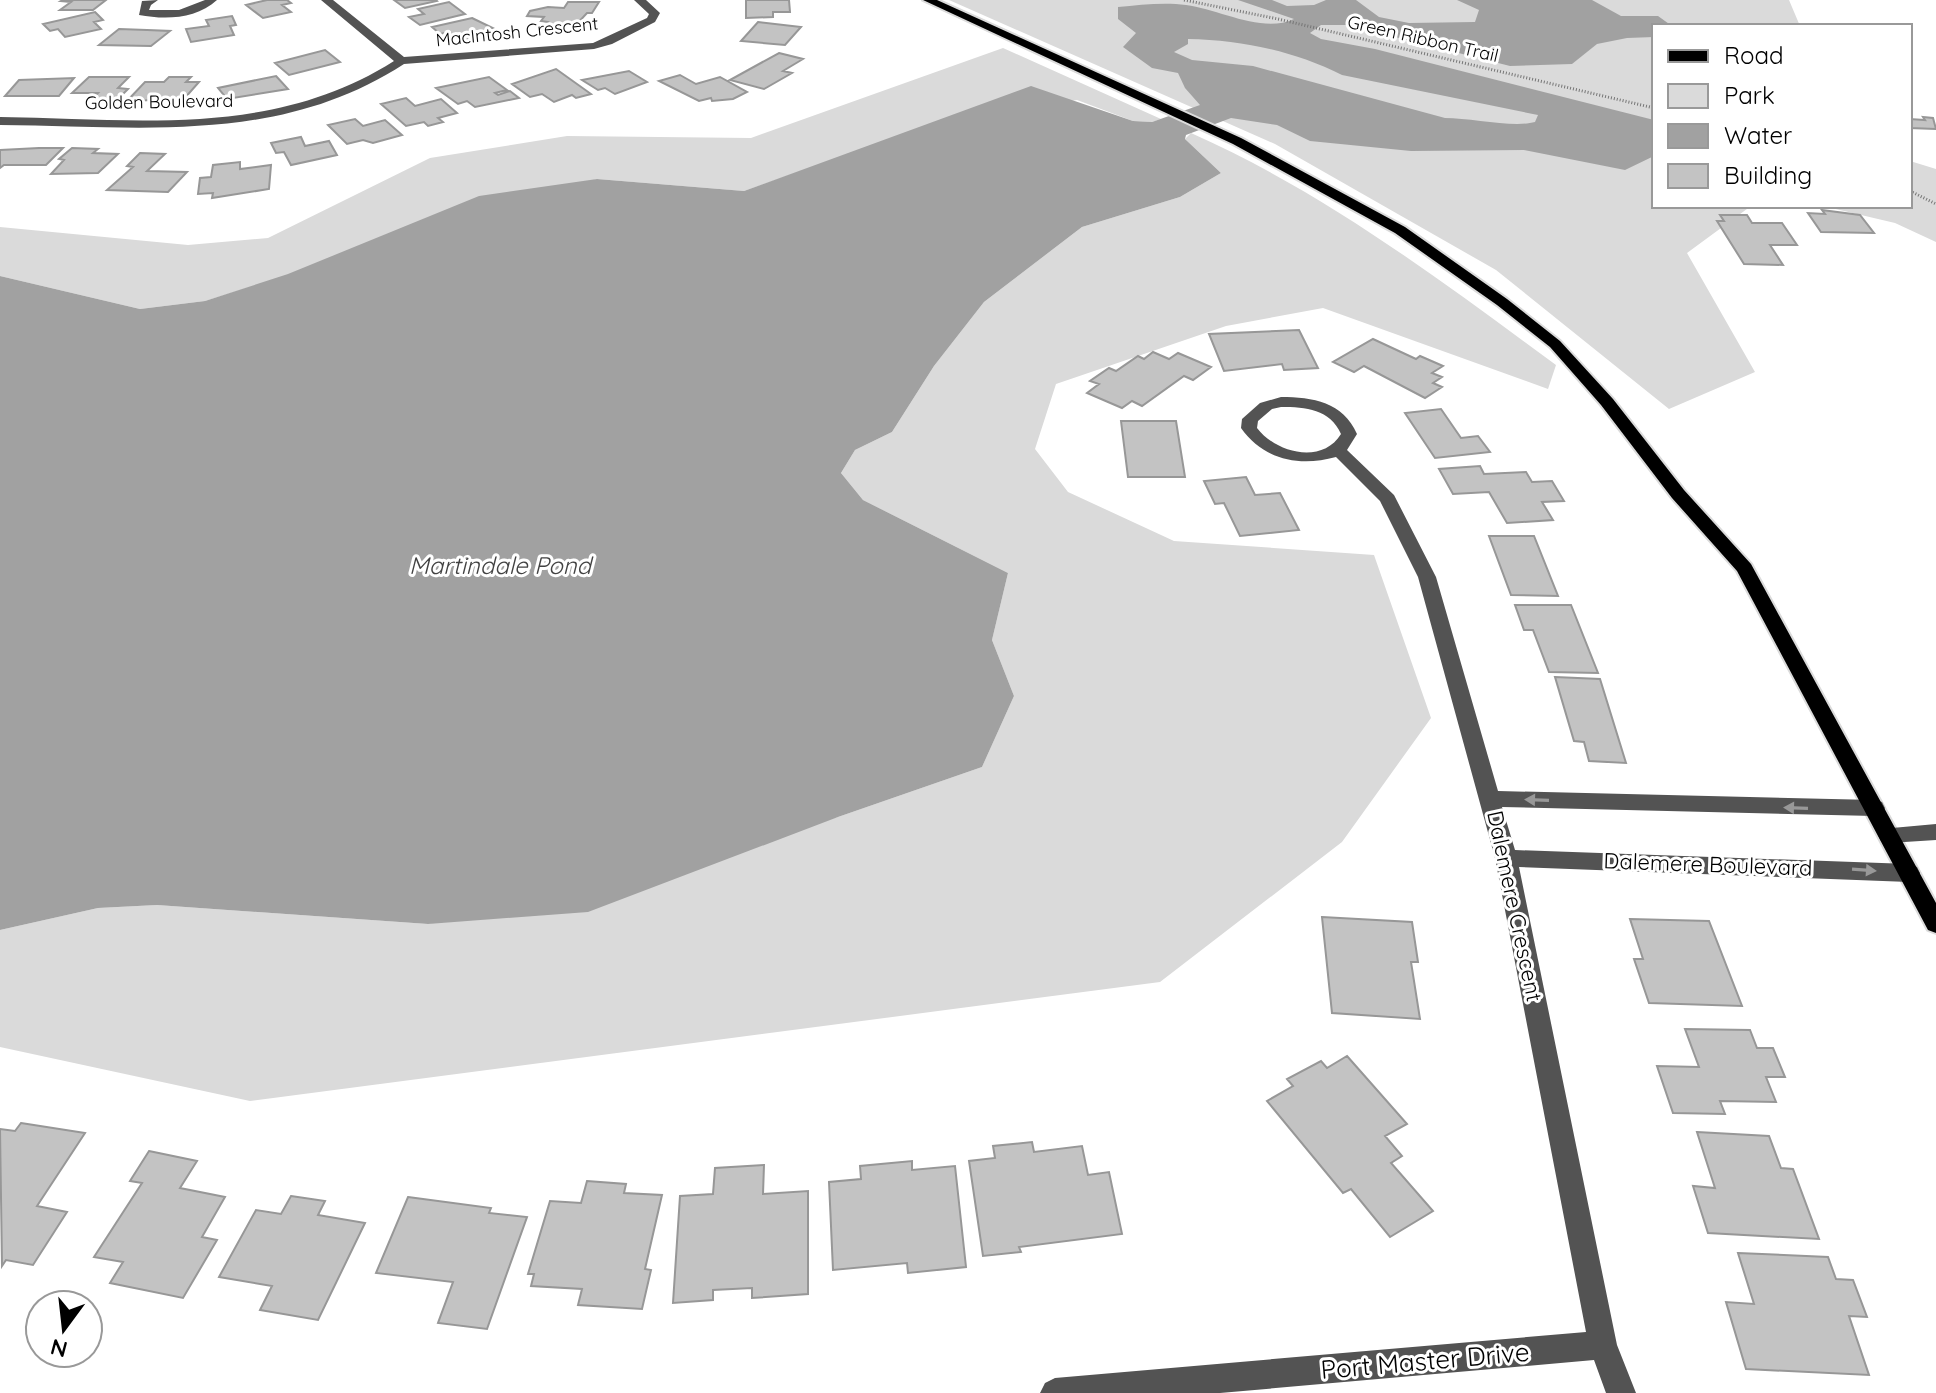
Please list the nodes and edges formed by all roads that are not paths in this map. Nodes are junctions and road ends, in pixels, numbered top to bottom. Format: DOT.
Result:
graph roads {
  1 [pos="153,0"];
  2 [pos="212,0"];
  3 [pos="326,0"];
  4 [pos="639,0"];
  5 [pos="928,0"];
  6 [pos="401,61"];
  7 [pos="0,121"];
  8 [pos="1338,450"];
  9 [pos="1492,799"];
  10 [pos="1874,808"];
  11 [pos="1936,832"];
  12 [pos="1889,835"];
  13 [pos="1506,858"];
  14 [pos="1909,873"];
  15 [pos="1936,924"];
  16 [pos="1603,1345"];
  17 [pos="1055,1393"];
  18 [pos="1621,1393"];
  1 -- 2 [label="street"];
  3 -- 6 [label="street"];
  4 -- 6 [label="street, MacIntosh Crescent"];
  5 -- 10 [label="main road"];
  6 -- 7 [label="street, Golden Boulevard"];
  8 -- 8 [label="street"];
  8 -- 9 [label="street, Dalemere Crescent"];
  10 -- 9 [label="street, one-way"];
  9 -- 13 [label="street, Dalemere Crescent"];
  10 -- 12 [label="main road"];
  11 -- 12 [label="street"];
  12 -- 14 [label="main road"];
  13 -- 14 [label="street, Dalemere Boulevard, one-way"];
  13 -- 16 [label="street, Dalemere Crescent"];
  14 -- 15 [label="main road"];
  16 -- 17 [label="street, Port Master Drive"];
  16 -- 18 [label="street, Dalemere Crescent"];
}
